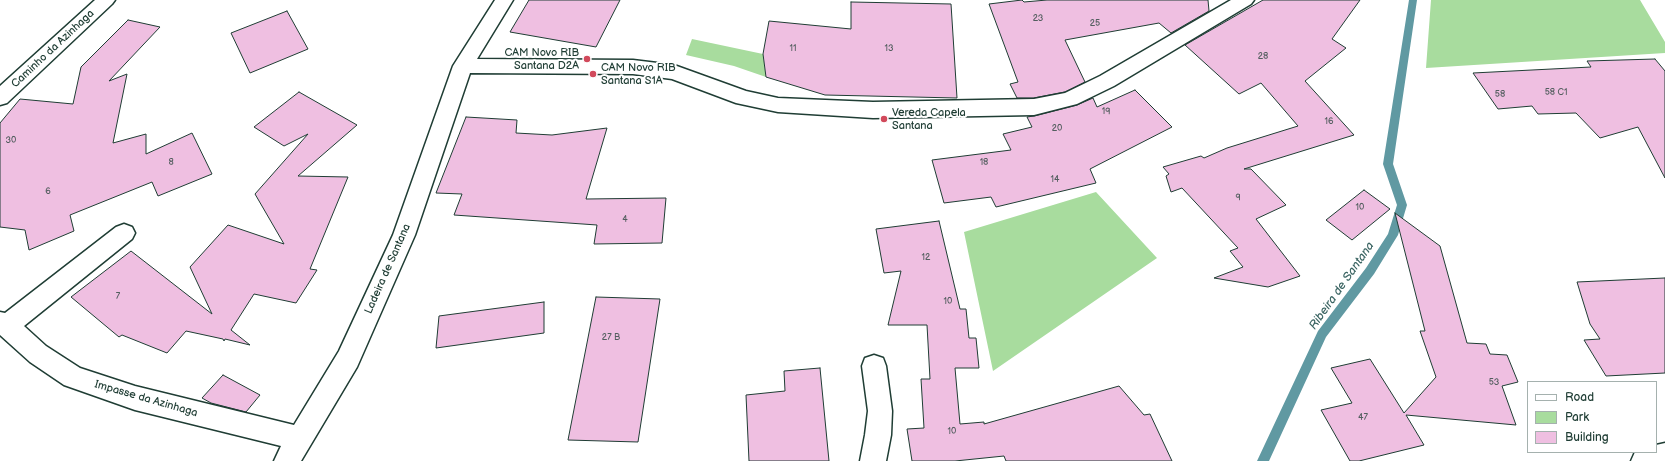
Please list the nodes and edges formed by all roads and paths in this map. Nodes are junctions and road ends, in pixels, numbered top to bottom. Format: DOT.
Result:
graph roads {
  1 [pos="106,0"];
  2 [pos="504,0"];
  3 [pos="1245,0"];
  4 [pos="463,66"];
  5 [pos="0,98"];
  6 [pos="124,233"];
  7 [pos="4,324"];
  8 [pos="874,366"];
  9 [pos="300,439"];
  10 [pos="1665,456"];
  11 [pos="287,461"];
  12 [pos="872,461"];
  13 [pos="1644,461"];
  1 -- 5 [label="street, Caminho da Azinhaga"];
  2 -- 4 [label="street, Ladeira de Santana"];
  3 -- 4 [label="street"];
  4 -- 9 [label="street, Ladeira de Santana"];
  6 -- 7 [label="street, Impasse da Azinhaga"];
  7 -- 9 [label="street, Impasse da Azinhaga"];
  8 -- 12 [label="street"];
  9 -- 11 [label="street, Ladeira de Santana"];
  10 -- 13 [label="street"];
}
